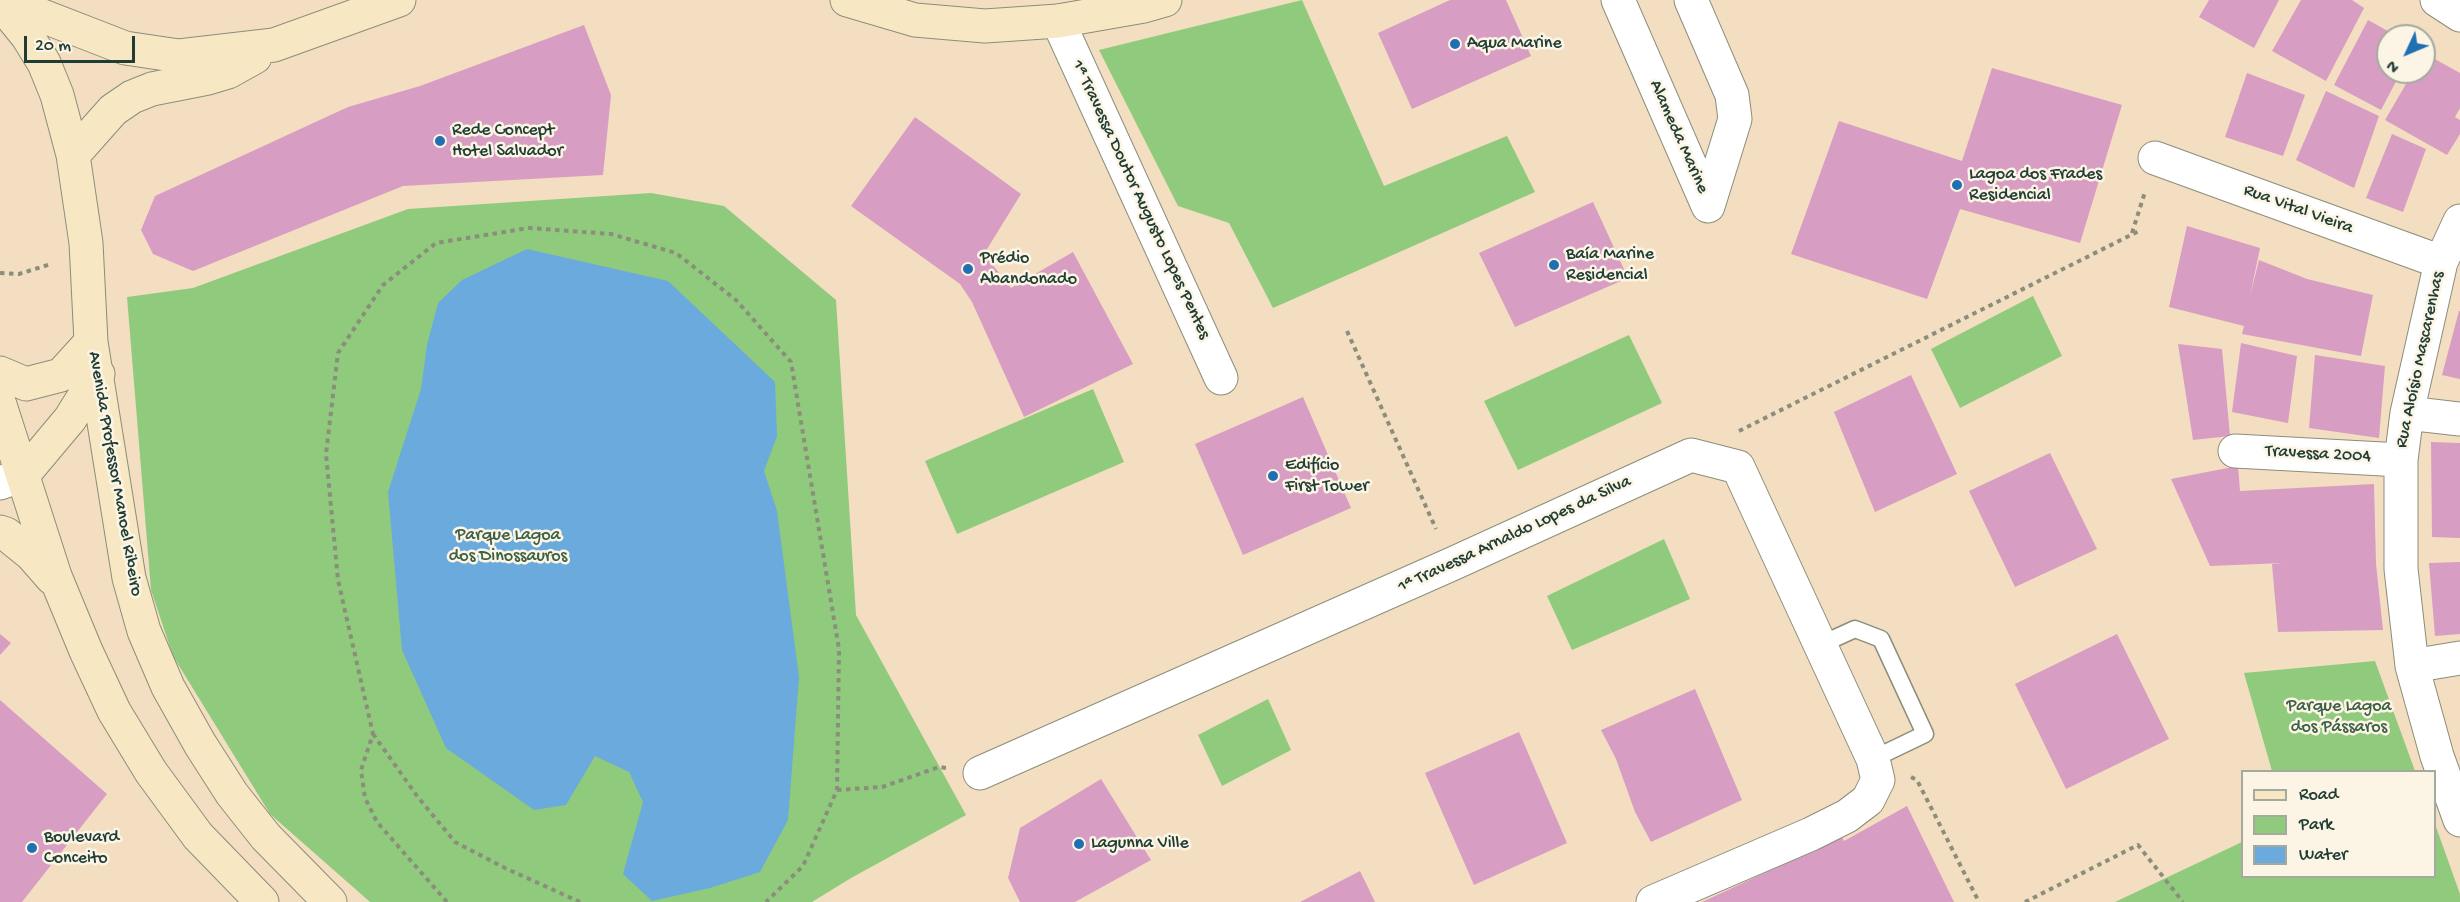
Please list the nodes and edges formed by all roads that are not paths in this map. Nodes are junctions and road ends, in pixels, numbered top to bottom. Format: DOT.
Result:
graph roads {
  1 [pos="399,0"];
  2 [pos="847,0"];
  3 [pos="1165,0"];
  4 [pos="1618,0"];
  5 [pos="1691,0"];
  6 [pos="2437,0"];
  7 [pos="4,9"];
  8 [pos="2460,15"];
  9 [pos="1058,21"];
  10 [pos="274,45"];
  11 [pos="73,156"];
  12 [pos="2155,158"];
  13 [pos="2460,221"];
  14 [pos="2441,262"];
  15 [pos="91,342"];
  16 [pos="0,373"];
  17 [pos="98,374"];
  18 [pos="1221,378"];
  19 [pos="2407,413"];
  20 [pos="2460,419"];
  21 [pos="3,429"];
  22 [pos="2235,451"];
  23 [pos="2401,460"];
  24 [pos="11,479"];
  25 [pos="0,532"];
  26 [pos="60,587"];
  27 [pos="1822,644"];
  28 [pos="2460,658"];
  29 [pos="2412,666"];
  30 [pos="1876,769"];
  31 [pos="980,773"];
  32 [pos="2460,820"];
  33 [pos="262,902"];
  34 [pos="330,902"];
  35 [pos="1653,902"];
  1 -- 10 [label="street"];
  2 -- 9 [label="street"];
  3 -- 9 [label="street"];
  4 -- 5 [label="street, Alameda Marine"];
  6 -- 8 [label="street"];
  7 -- 10 [label="street"];
  7 -- 11 [label="street, Avenida Professor Manoel Ribeiro"];
  9 -- 18 [label="street, 1ª Travessa Doutor Augusto Lopes Pentes"];
  10 -- 11 [label="street"];
  11 -- 15 [label="street, Avenida Professor Manoel Ribeiro"];
  12 -- 14 [label="street, Rua Vital Vieira"];
  13 -- 14 [label="street, Rua Aloísio Mascarenhas"];
  14 -- 19 [label="street, Rua Aloísio Mascarenhas"];
  15 -- 16 [label="street"];
  15 -- 17 [label="street, Avenida Professor Manoel Ribeiro"];
  17 -- 24 [label="street"];
  17 -- 34 [label="street, Avenida Professor Manoel Ribeiro"];
  19 -- 20 [label="street"];
  19 -- 23 [label="street, Rua Aloísio Mascarenhas"];
  21 -- 24 [label="street"];
  22 -- 23 [label="street, Travessa 2004"];
  23 -- 29 [label="street, Rua Aloísio Mascarenhas"];
  24 -- 26 [label="street"];
  25 -- 26 [label="street"];
  26 -- 33 [label="street"];
  27 -- 30 [label="street"];
  27 -- 30 [label="lane"];
  27 -- 31 [label="street, 1ª Travessa Arnaldo Lopes da Silva"];
  28 -- 29 [label="street"];
  29 -- 32 [label="street, Rua Aloísio Mascarenhas"];
  30 -- 35 [label="street"];
}
